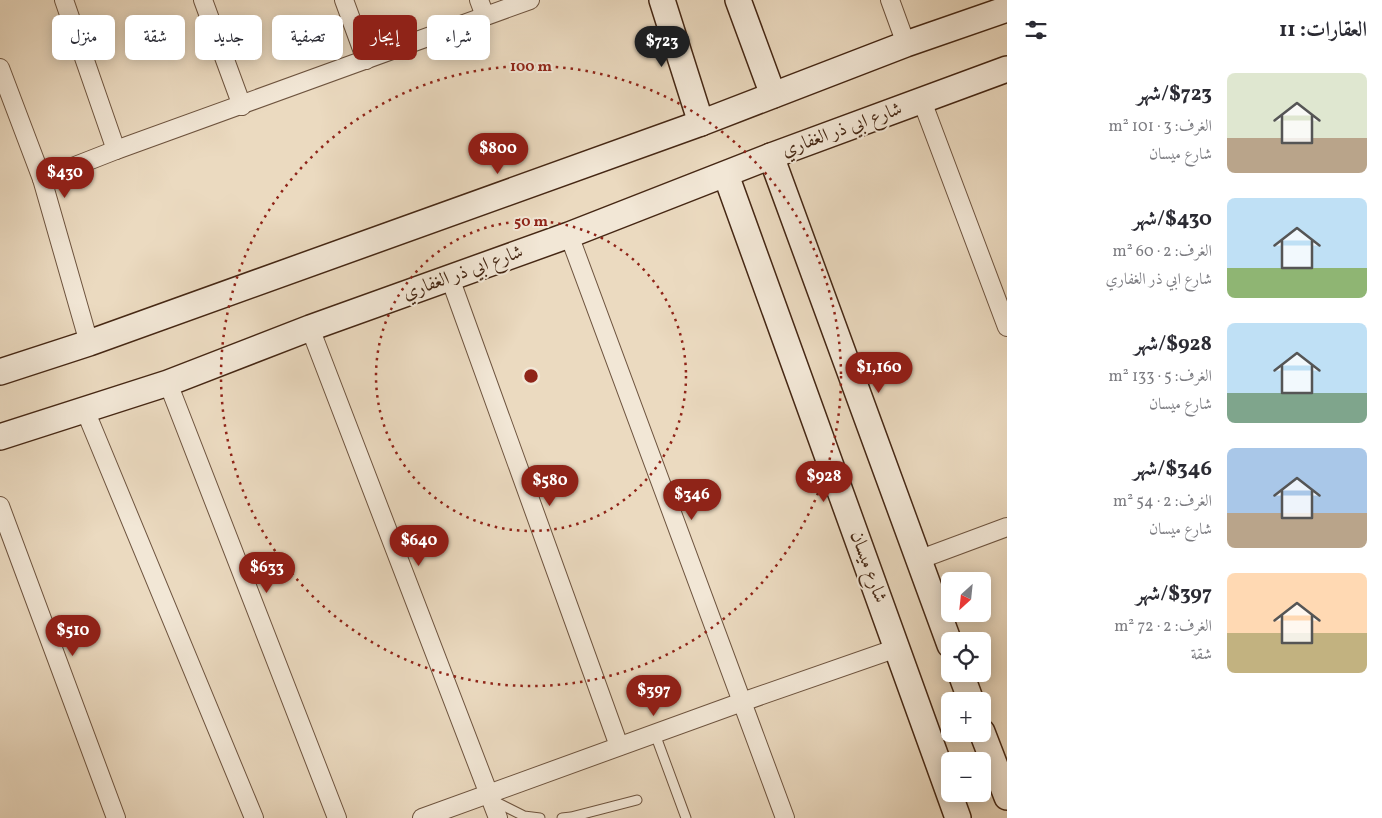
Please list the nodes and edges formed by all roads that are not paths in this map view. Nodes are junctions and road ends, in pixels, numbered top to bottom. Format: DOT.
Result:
graph roads {
  1 [pos="64,0"];
  2 [pos="203,0"];
  3 [pos="344,0"];
  4 [pos="530,0"];
  5 [pos="662,0"];
  6 [pos="738,0"];
  7 [pos="890,0"];
  8 [pos="482,8"];
  9 [pos="1007,9"];
  10 [pos="353,25"];
  11 [pos="417,37"];
  12 [pos="906,44"];
  13 [pos="366,60"];
  14 [pos="0,68"];
  15 [pos="1007,69"];
  16 [pos="773,95"];
  17 [pos="922,100"];
  18 [pos="242,106"];
  19 [pos="701,123"];
  20 [pos="116,150"];
  21 [pos="771,156"];
  22 [pos="726,175"];
  23 [pos="42,178"];
  24 [pos="569,235"];
  25 [pos="450,278"];
  26 [pos="310,328"];
  27 [pos="1007,328"];
  28 [pos="89,343"];
  29 [pos="0,372"];
  30 [pos="168,383"];
  31 [pos="85,410"];
  32 [pos="0,437"];
  33 [pos="0,506"];
  34 [pos="1007,527"];
  35 [pos="918,560"];
  36 [pos="945,632"];
  37 [pos="897,648"];
  38 [pos="742,702"];
  39 [pos="655,734"];
  40 [pos="986,742"];
  41 [pos="619,746"];
  42 [pos="489,797"];
  43 [pos="1007,797"];
  44 [pos="637,800"];
  45 [pos="116,818"];
  46 [pos="254,818"];
  47 [pos="337,818"];
  48 [pos="422,818"];
  49 [pos="498,818"];
  50 [pos="540,818"];
  51 [pos="562,818"];
  52 [pos="686,818"];
  53 [pos="785,818"];
  54 [pos="958,818"];
  1 -- 20 [label="street"];
  2 -- 18 [label="street"];
  3 -- 10 [label="street"];
  4 -- 8 [label="street"];
  5 -- 19 [label="main road"];
  6 -- 16 [label="main road"];
  7 -- 12 [label="street"];
  8 -- 11 [label="street"];
  9 -- 12 [label="main road"];
  12 -- 16 [label="main road"];
  13 -- 18 [label="street"];
  14 -- 23 [label="street"];
  15 -- 17 [label="main road, شارع ابي ذر الغفاري"];
  16 -- 19 [label="main road"];
  17 -- 21 [label="main road, شارع ابي ذر الغفاري"];
  17 -- 27 [label="street"];
  18 -- 20 [label="street"];
  19 -- 28 [label="main road"];
  20 -- 23 [label="street"];
  21 -- 22 [label="main road, شارع ابي ذر الغفاري"];
  21 -- 35 [label="main road"];
  22 -- 24 [label="main road, شارع ابي ذر الغفاري"];
  22 -- 37 [label="main road, شارع ميسان"];
  23 -- 28 [label="street"];
  24 -- 25 [label="main road, شارع ابي ذر الغفاري"];
  24 -- 38 [label="street"];
  25 -- 26 [label="main road, شارع ابي ذر الغفاري"];
  25 -- 41 [label="street"];
  26 -- 30 [label="main road, شارع ابي ذر الغفاري"];
  26 -- 42 [label="street"];
  28 -- 29 [label="main road"];
  30 -- 31 [label="main road, شارع ابي ذر الغفاري"];
  30 -- 47 [label="street"];
  31 -- 32 [label="main road, شارع ابي ذر الغفاري"];
  31 -- 46 [label="street"];
  33 -- 45 [label="street"];
  34 -- 35 [label="street"];
  35 -- 36 [label="main road"];
  37 -- 38 [label="street"];
  37 -- 54 [label="main road, شارع ميسان"];
  38 -- 39 [label="street"];
  38 -- 53 [label="street"];
  39 -- 41 [label="street"];
  39 -- 52 [label="lane"];
  40 -- 43 [label="main road"];
  41 -- 42 [label="street"];
  42 -- 48 [label="street"];
  42 -- 49 [label="street"];
  42 -- 50 [label="lane"];
  44 -- 51 [label="lane"];
}
